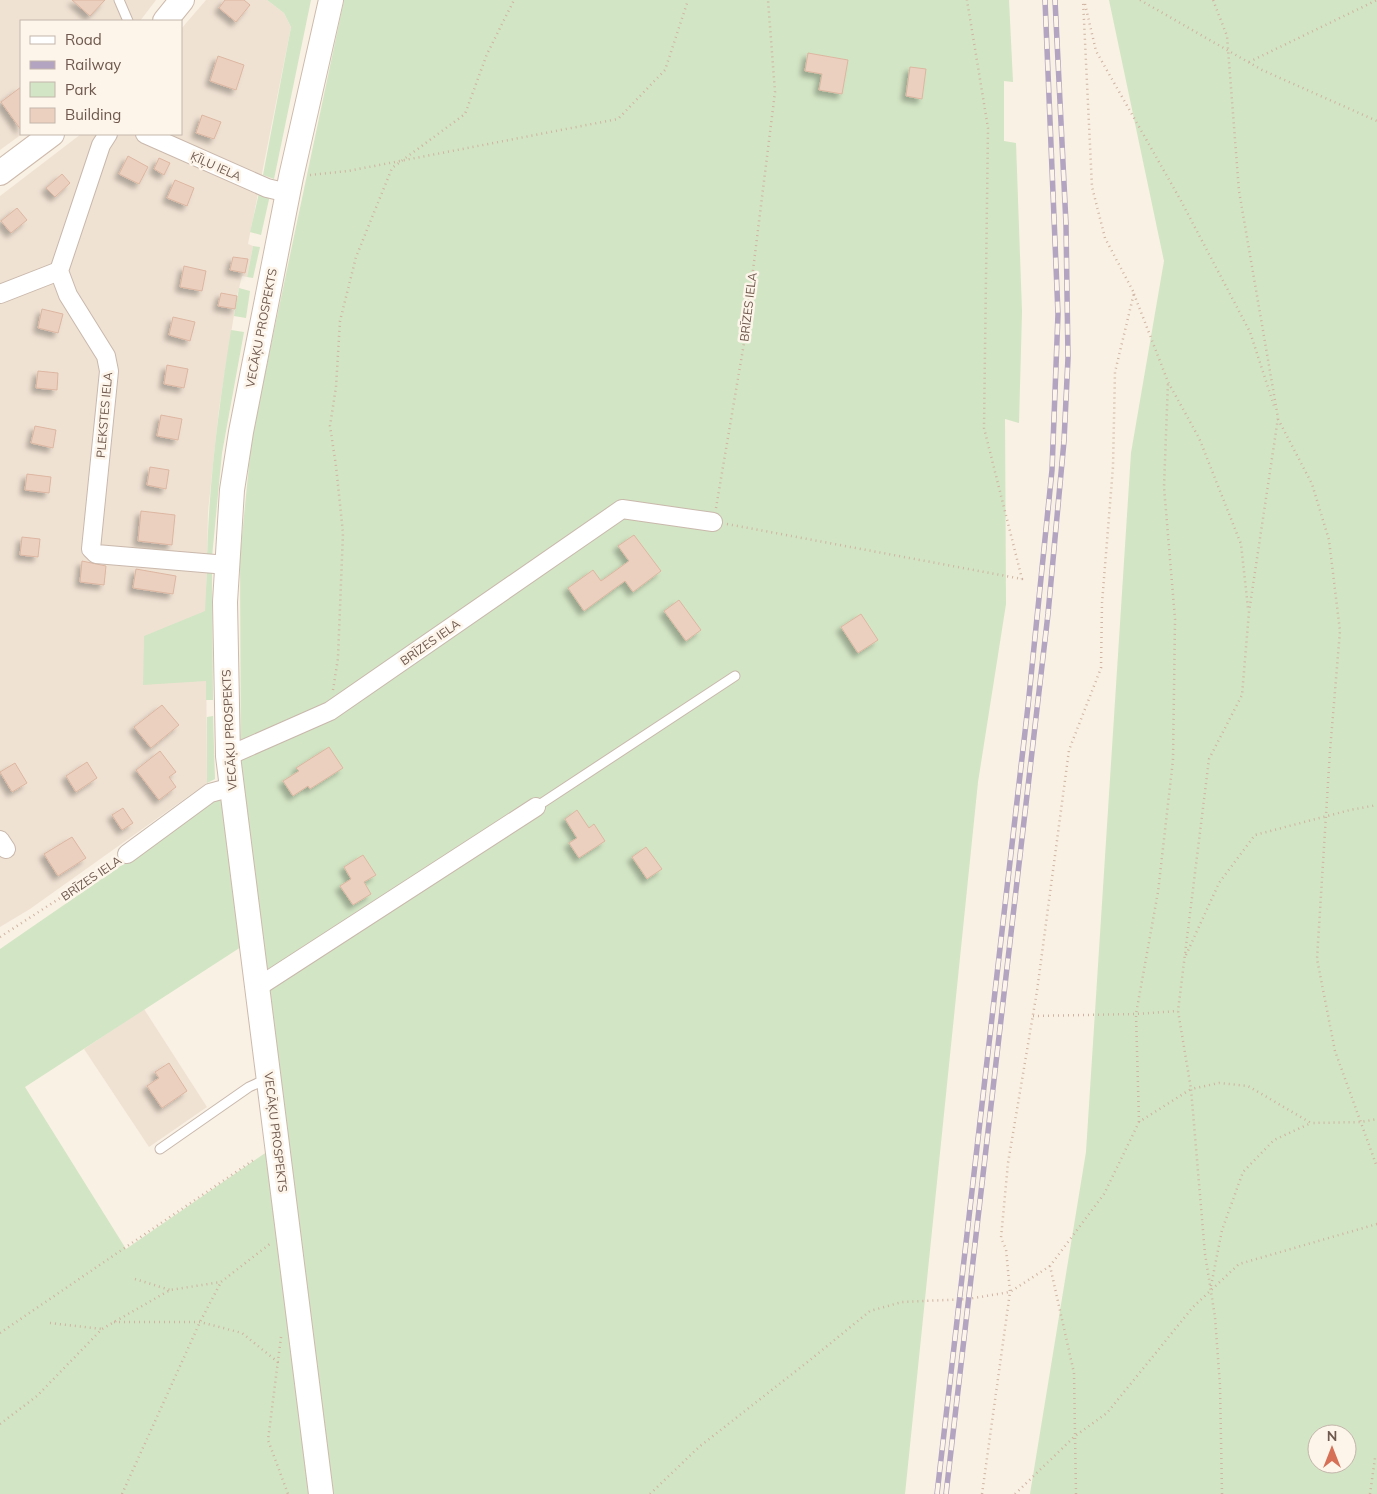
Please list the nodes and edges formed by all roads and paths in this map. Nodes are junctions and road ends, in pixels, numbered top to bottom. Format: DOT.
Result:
graph roads {
  1 [pos="119,0"];
  2 [pos="182,0"];
  3 [pos="331,0"];
  4 [pos="514,0"];
  5 [pos="688,0"];
  6 [pos="768,0"];
  7 [pos="967,0"];
  8 [pos="1084,0"];
  9 [pos="1140,0"];
  10 [pos="1213,0"];
  11 [pos="1377,0"];
  12 [pos="128,20"];
  13 [pos="166,20"];
  14 [pos="1228,50"];
  15 [pos="1248,62"];
  16 [pos="1377,121"];
  17 [pos="51,135"];
  18 [pos="107,135"];
  19 [pos="147,135"];
  20 [pos="400,161"];
  21 [pos="1,171"];
  22 [pos="290,185"];
  23 [pos="59,271"];
  24 [pos="1134,293"];
  25 [pos="0,294"];
  26 [pos="1168,382"];
  27 [pos="1278,418"];
  28 [pos="713,522"];
  29 [pos="227,564"];
  30 [pos="1249,612"];
  31 [pos="735,676"];
  32 [pos="330,711"];
  33 [pos="228,756"];
  34 [pos="232,786"];
  35 [pos="1377,805"];
  36 [pos="536,807"];
  37 [pos="1326,816"];
  38 [pos="127,854"];
  39 [pos="0,937"];
  40 [pos="1185,959"];
  41 [pos="258,987"];
  42 [pos="1178,1011"];
  43 [pos="1136,1014"];
  44 [pos="1032,1016"];
  45 [pos="270,1078"];
  46 [pos="1191,1089"];
  47 [pos="1377,1118"];
  48 [pos="1139,1122"];
  49 [pos="1361,1122"];
  50 [pos="1311,1123"];
  51 [pos="160,1150"];
  52 [pos="255,1159"];
  53 [pos="1377,1167"];
  54 [pos="1377,1224"];
  55 [pos="276,1239"];
  56 [pos="1050,1266"];
  57 [pos="135,1279"];
  58 [pos="221,1282"];
  59 [pos="170,1290"];
  60 [pos="1211,1290"];
  61 [pos="1010,1292"];
  62 [pos="112,1322"];
  63 [pos="200,1322"];
  64 [pos="50,1323"];
  65 [pos="102,1329"];
  66 [pos="0,1333"];
  67 [pos="279,1363"];
  68 [pos="0,1424"];
  69 [pos="1075,1436"];
  70 [pos="1377,1457"];
  71 [pos="122,1494"];
  72 [pos="321,1494"];
  73 [pos="650,1494"];
  74 [pos="982,1494"];
  75 [pos="1016,1494"];
  76 [pos="1076,1494"];
  77 [pos="1222,1494"];
  78 [pos="1370,1494"];
  1 -- 12 [label="lane"];
  2 -- 13 [label="main road"];
  3 -- 22 [label="main road, VECĀĶU PROSPEKTS"];
  4 -- 20 [label="path"];
  5 -- 20 [label="path"];
  6 -- 28 [label="path, BRĪZES IELA"];
  7 -- 28 [label="path"];
  8 -- 24 [label="path"];
  8 -- 27 [label="path"];
  9 -- 14 [label="path"];
  10 -- 14 [label="path"];
  11 -- 15 [label="path"];
  14 -- 15 [label="path"];
  14 -- 27 [label="path"];
  15 -- 16 [label="path"];
  17 -- 21 [label="main road"];
  18 -- 23 [label="street"];
  19 -- 22 [label="street, ĶĪĻU IELA"];
  20 -- 22 [label="path"];
  20 -- 32 [label="path"];
  22 -- 29 [label="main road, VECĀĶU PROSPEKTS"];
  23 -- 25 [label="street"];
  23 -- 29 [label="street, PLEKSTES IELA"];
  24 -- 26 [label="path"];
  24 -- 44 [label="path"];
  26 -- 30 [label="path"];
  26 -- 43 [label="path"];
  27 -- 30 [label="path"];
  27 -- 37 [label="path"];
  28 -- 32 [label="street, BRĪZES IELA"];
  29 -- 33 [label="main road, VECĀĶU PROSPEKTS"];
  30 -- 40 [label="path"];
  31 -- 36 [label="lane"];
  32 -- 33 [label="street, BRĪZES IELA"];
  33 -- 34 [label="main road, VECĀĶU PROSPEKTS"];
  34 -- 38 [label="street, BRĪZES IELA"];
  34 -- 41 [label="main road, VECĀĶU PROSPEKTS"];
  35 -- 37 [label="path"];
  36 -- 41 [label="street"];
  37 -- 40 [label="path"];
  37 -- 49 [label="path"];
  38 -- 39 [label="path, BRĪZES IELA"];
  40 -- 42 [label="path"];
  41 -- 45 [label="main road, VECĀĶU PROSPEKTS"];
  42 -- 43 [label="path"];
  42 -- 46 [label="path"];
  43 -- 44 [label="path"];
  43 -- 48 [label="path"];
  44 -- 61 [label="path"];
  45 -- 51 [label="lane"];
  45 -- 72 [label="main road, VECĀĶU PROSPEKTS"];
  46 -- 48 [label="path"];
  46 -- 50 [label="path"];
  46 -- 60 [label="path"];
  47 -- 49 [label="path"];
  48 -- 56 [label="path"];
  49 -- 50 [label="path"];
  49 -- 53 [label="path"];
  50 -- 60 [label="path"];
  52 -- 66 [label="path"];
  54 -- 60 [label="path"];
  55 -- 58 [label="path"];
  56 -- 61 [label="path"];
  56 -- 69 [label="path"];
  57 -- 59 [label="path"];
  58 -- 59 [label="path"];
  58 -- 63 [label="path"];
  59 -- 62 [label="path"];
  60 -- 69 [label="path"];
  60 -- 77 [label="path"];
  61 -- 73 [label="path"];
  61 -- 74 [label="path"];
  62 -- 63 [label="path"];
  62 -- 65 [label="path"];
  63 -- 67 [label="path"];
  63 -- 71 [label="path"];
  64 -- 65 [label="path"];
  65 -- 68 [label="path"];
  69 -- 75 [label="path"];
  69 -- 76 [label="path"];
  70 -- 78 [label="path"];
}
